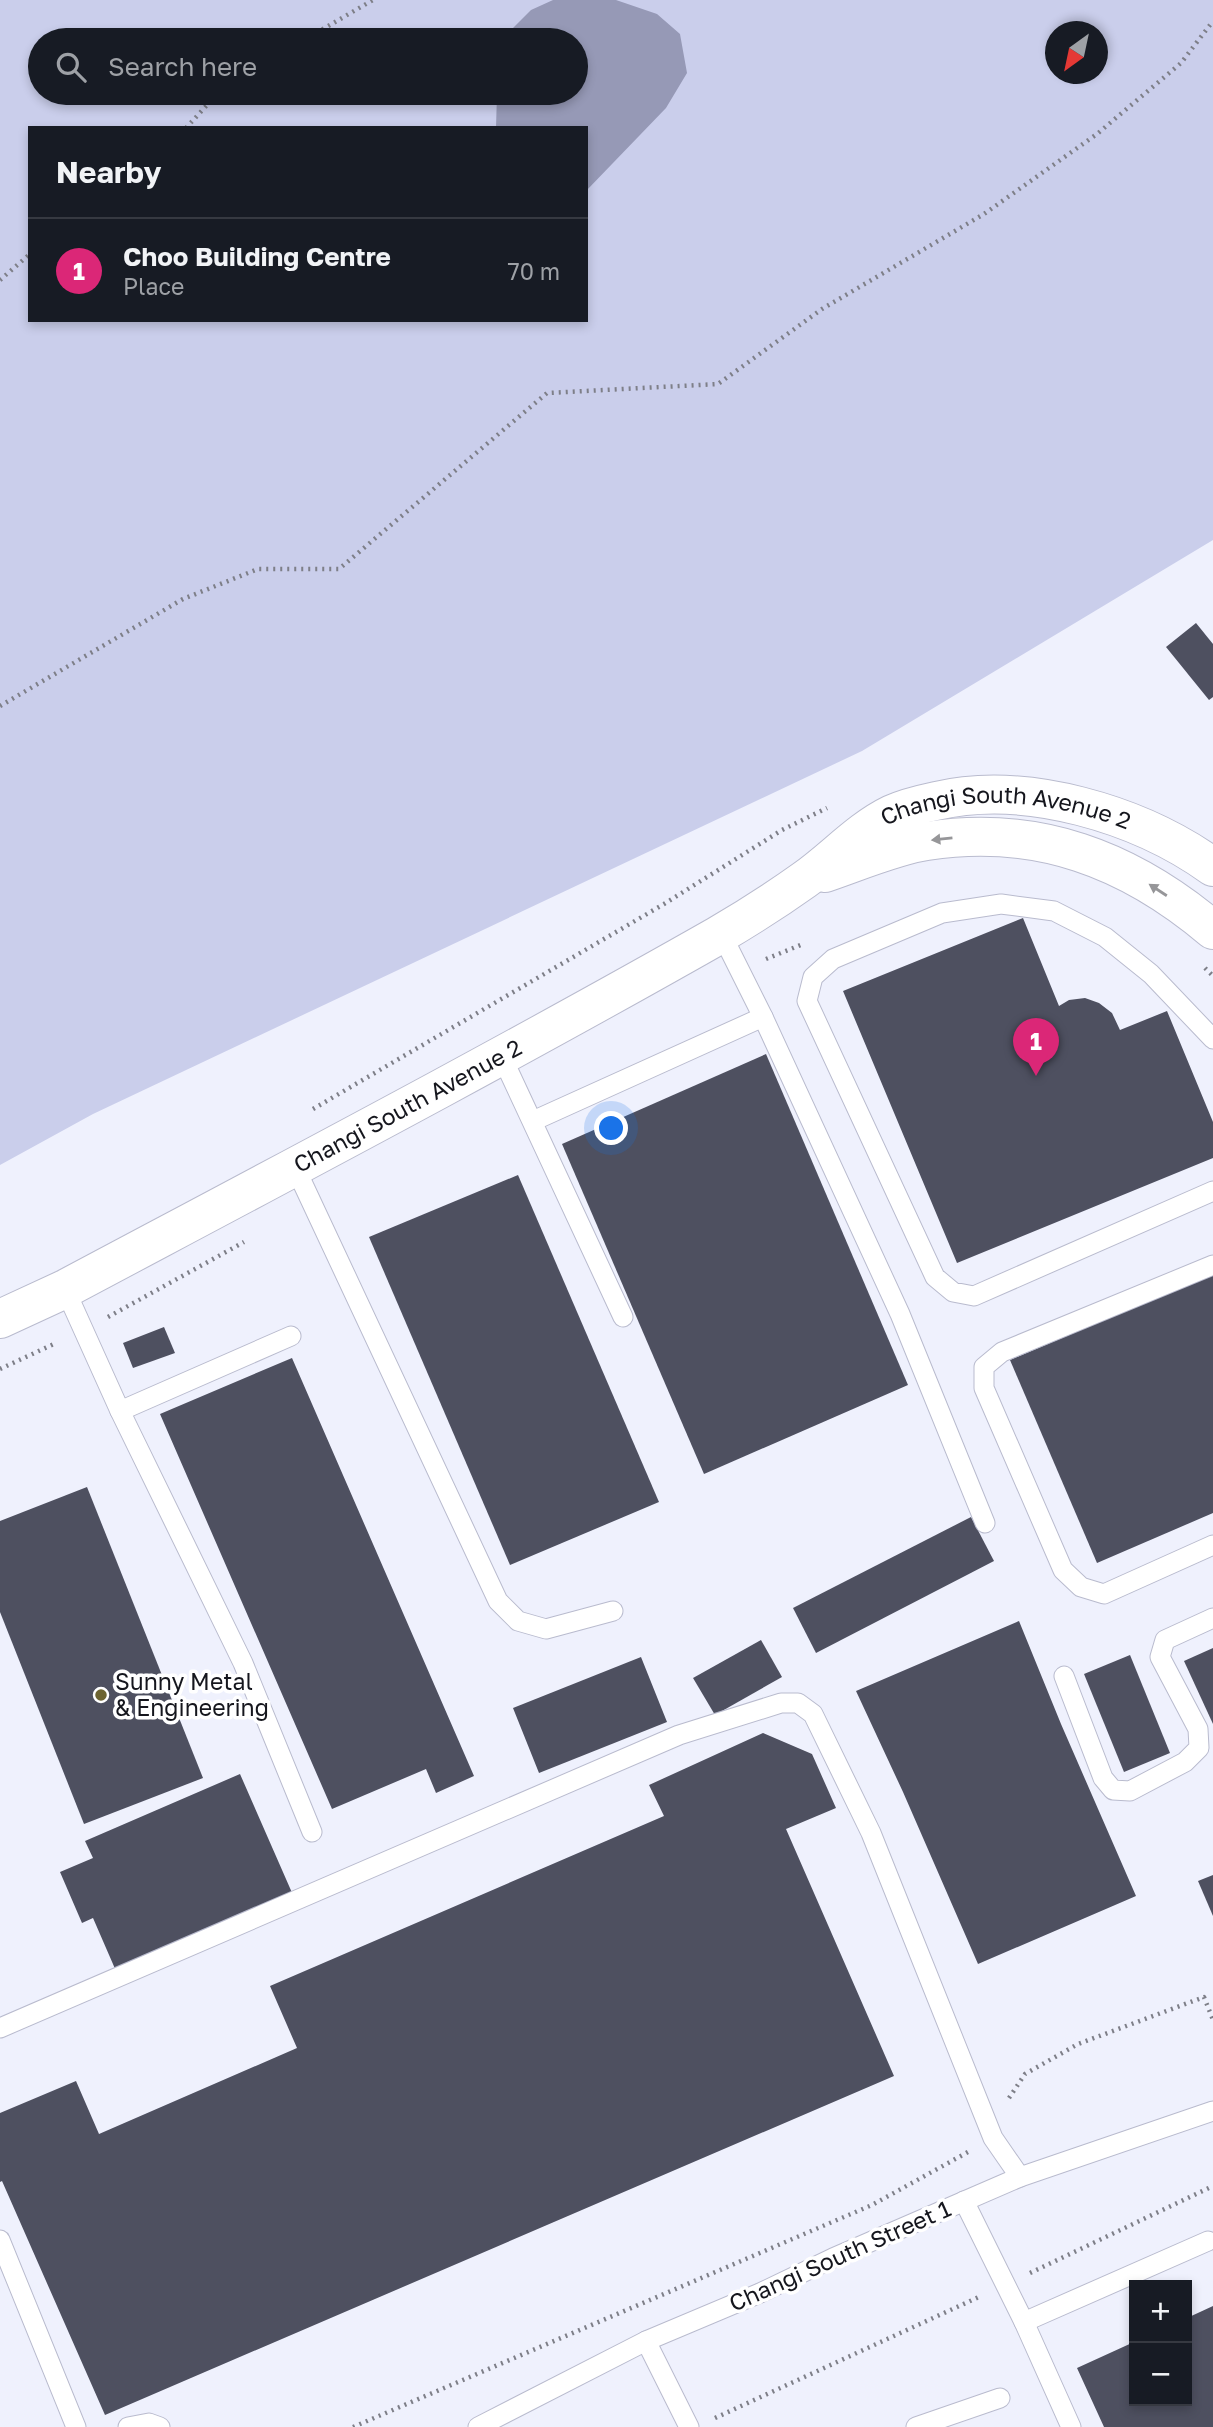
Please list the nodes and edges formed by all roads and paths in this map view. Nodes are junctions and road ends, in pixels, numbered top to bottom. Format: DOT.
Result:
graph roads {
  1 [pos="373,0"];
  2 [pos="1213,21"];
  3 [pos="325,28"];
  4 [pos="207,105"];
  5 [pos="188,126"];
  6 [pos="28,256"];
  7 [pos="0,281"];
  8 [pos="0,706"];
  9 [pos="1213,867"];
  10 [pos="806,879"];
  11 [pos="1213,930"];
  12 [pos="721,933"];
  13 [pos="763,1017"];
  14 [pos="1213,1039"];
  15 [pos="502,1057"];
  16 [pos="533,1121"];
  17 [pos="295,1167"];
  18 [pos="1213,1191"];
  19 [pos="1213,1265"];
  20 [pos="65,1289"];
  21 [pos="623,1317"];
  22 [pos="0,1319"];
  23 [pos="291,1336"];
  24 [pos="120,1410"];
  25 [pos="985,1523"];
  26 [pos="1213,1545"];
  27 [pos="613,1611"];
  28 [pos="1213,1618"];
  29 [pos="1064,1676"];
  30 [pos="312,1832"];
  31 [pos="1213,2020"];
  32 [pos="0,2028"];
  33 [pos="1213,2111"];
  34 [pos="993,2138"];
  35 [pos="1020,2176"];
  36 [pos="1213,2186"];
  37 [pos="964,2201"];
  38 [pos="0,2240"];
  39 [pos="1208,2241"];
  40 [pos="1005,2285"];
  41 [pos="1024,2322"];
  42 [pos="646,2341"];
  43 [pos="1000,2398"];
  44 [pos="698,2424"];
  45 [pos="76,2427"];
  46 [pos="128,2427"];
  47 [pos="160,2427"];
  48 [pos="353,2427"];
  49 [pos="478,2427"];
  50 [pos="916,2427"];
  51 [pos="1071,2427"];
  1 -- 3 [label="path"];
  2 -- 8 [label="path"];
  4 -- 5 [label="path"];
  6 -- 7 [label="path"];
  9 -- 10 [label="street, Changi South Avenue 2"];
  11 -- 10 [label="street, Changi South Avenue 2, one-way"];
  10 -- 12 [label="street, Changi South Avenue 2"];
  12 -- 13 [label="lane"];
  12 -- 15 [label="street, Changi South Avenue 2"];
  13 -- 16 [label="lane"];
  13 -- 25 [label="lane"];
  14 -- 18 [label="lane"];
  15 -- 16 [label="lane"];
  15 -- 17 [label="street, Changi South Avenue 2"];
  16 -- 21 [label="lane"];
  17 -- 20 [label="street, Changi South Avenue 2"];
  17 -- 27 [label="lane"];
  19 -- 26 [label="lane"];
  20 -- 22 [label="street, Changi South Avenue 2"];
  20 -- 24 [label="lane"];
  23 -- 24 [label="lane"];
  24 -- 30 [label="lane"];
  28 -- 29 [label="lane"];
  31 -- 34 [label="path"];
  32 -- 34 [label="lane"];
  33 -- 35 [label="lane, Changi South Street 1"];
  34 -- 35 [label="lane"];
  34 -- 48 [label="path"];
  35 -- 37 [label="lane, Changi South Street 1"];
  36 -- 40 [label="path"];
  37 -- 40 [label="lane"];
  37 -- 42 [label="lane, Changi South Street 1"];
  38 -- 45 [label="lane"];
  39 -- 41 [label="lane"];
  40 -- 41 [label="lane"];
  40 -- 44 [label="path"];
  41 -- 51 [label="lane"];
  42 -- 44 [label="lane"];
  42 -- 49 [label="lane, Changi South Street 1"];
  43 -- 50 [label="lane"];
  46 -- 47 [label="lane"];
}
